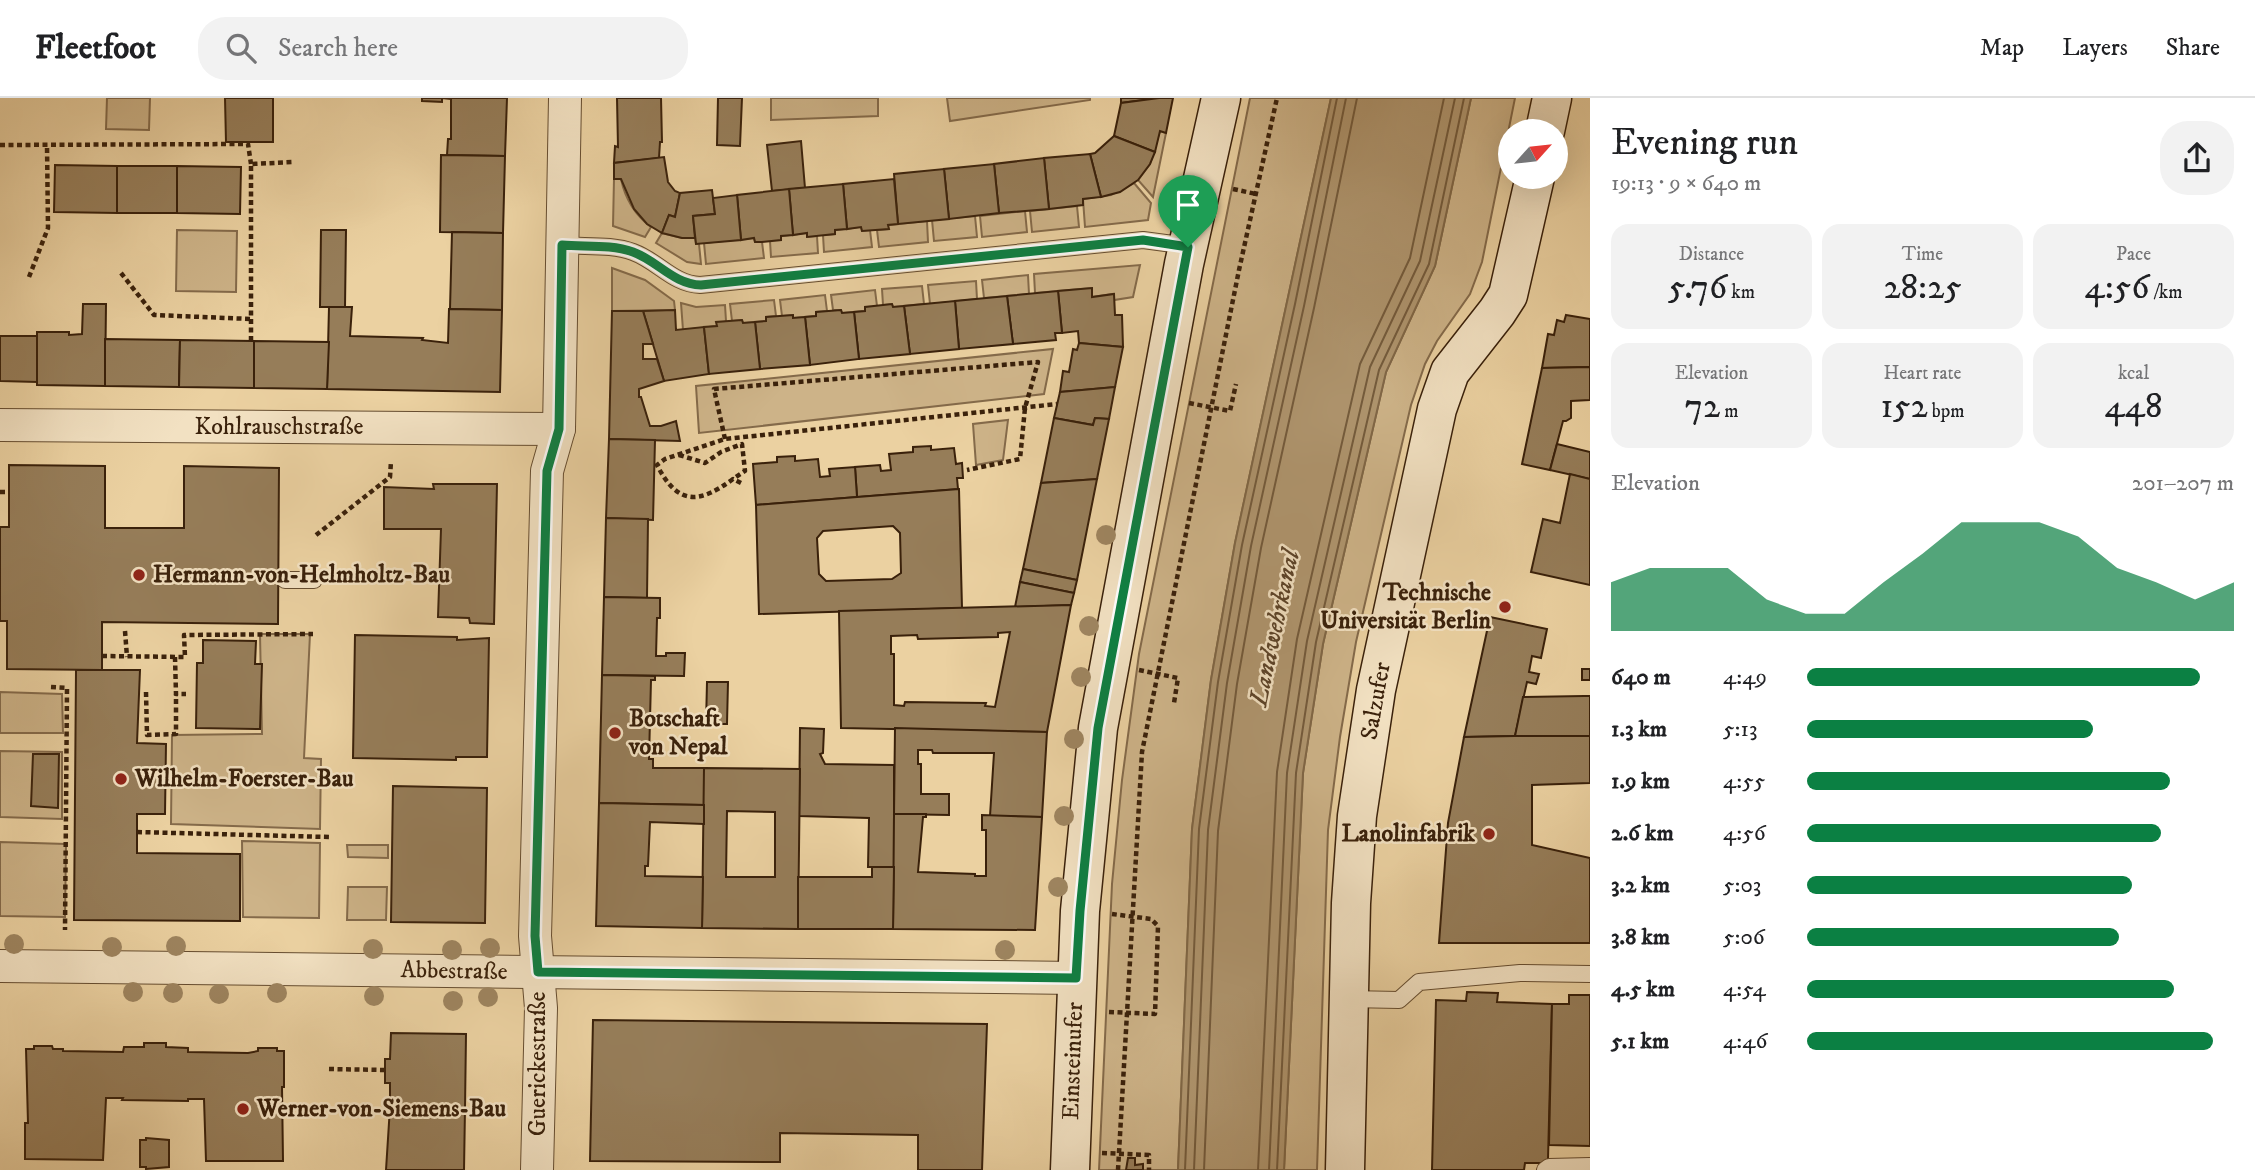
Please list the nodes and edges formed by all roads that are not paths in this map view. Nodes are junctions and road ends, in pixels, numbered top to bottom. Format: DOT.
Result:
graph roads {
  1 [pos="565,98"];
  2 [pos="1221,98"];
  3 [pos="1552,98"];
  4 [pos="1548,119"];
  5 [pos="1532,189"];
  6 [pos="562,245"];
  7 [pos="1188,247"];
  8 [pos="0,425"];
  9 [pos="559,429"];
  10 [pos="285,580"];
  11 [pos="314,580"];
  12 [pos="0,966"];
  13 [pos="538,972"];
  14 [pos="1590,974"];
  15 [pos="1076,978"];
  16 [pos="1348,999"];
  17 [pos="1590,1166"];
  18 [pos="537,1170"];
  19 [pos="1070,1170"];
  20 [pos="1345,1170"];
  21 [pos="1545,1170"];
  1 -- 6 [label="street, Guerickestraße"];
  2 -- 7 [label="street, Einsteinufer"];
  3 -- 4 [label="street"];
  5 -- 16 [label="street, Salzufer"];
  6 -- 7 [label="lane"];
  6 -- 9 [label="street, Guerickestraße"];
  7 -- 15 [label="street, Einsteinufer"];
  8 -- 9 [label="street, Kohlrauschstraße"];
  9 -- 13 [label="street, Guerickestraße"];
  10 -- 11 [label="lane"];
  12 -- 13 [label="street, Abbestraße"];
  13 -- 15 [label="street, Abbestraße"];
  13 -- 18 [label="street, Guerickestraße"];
  14 -- 16 [label="lane"];
  15 -- 19 [label="street, Einsteinufer"];
  16 -- 20 [label="street, Salzufer"];
  17 -- 21 [label="lane"];
}
